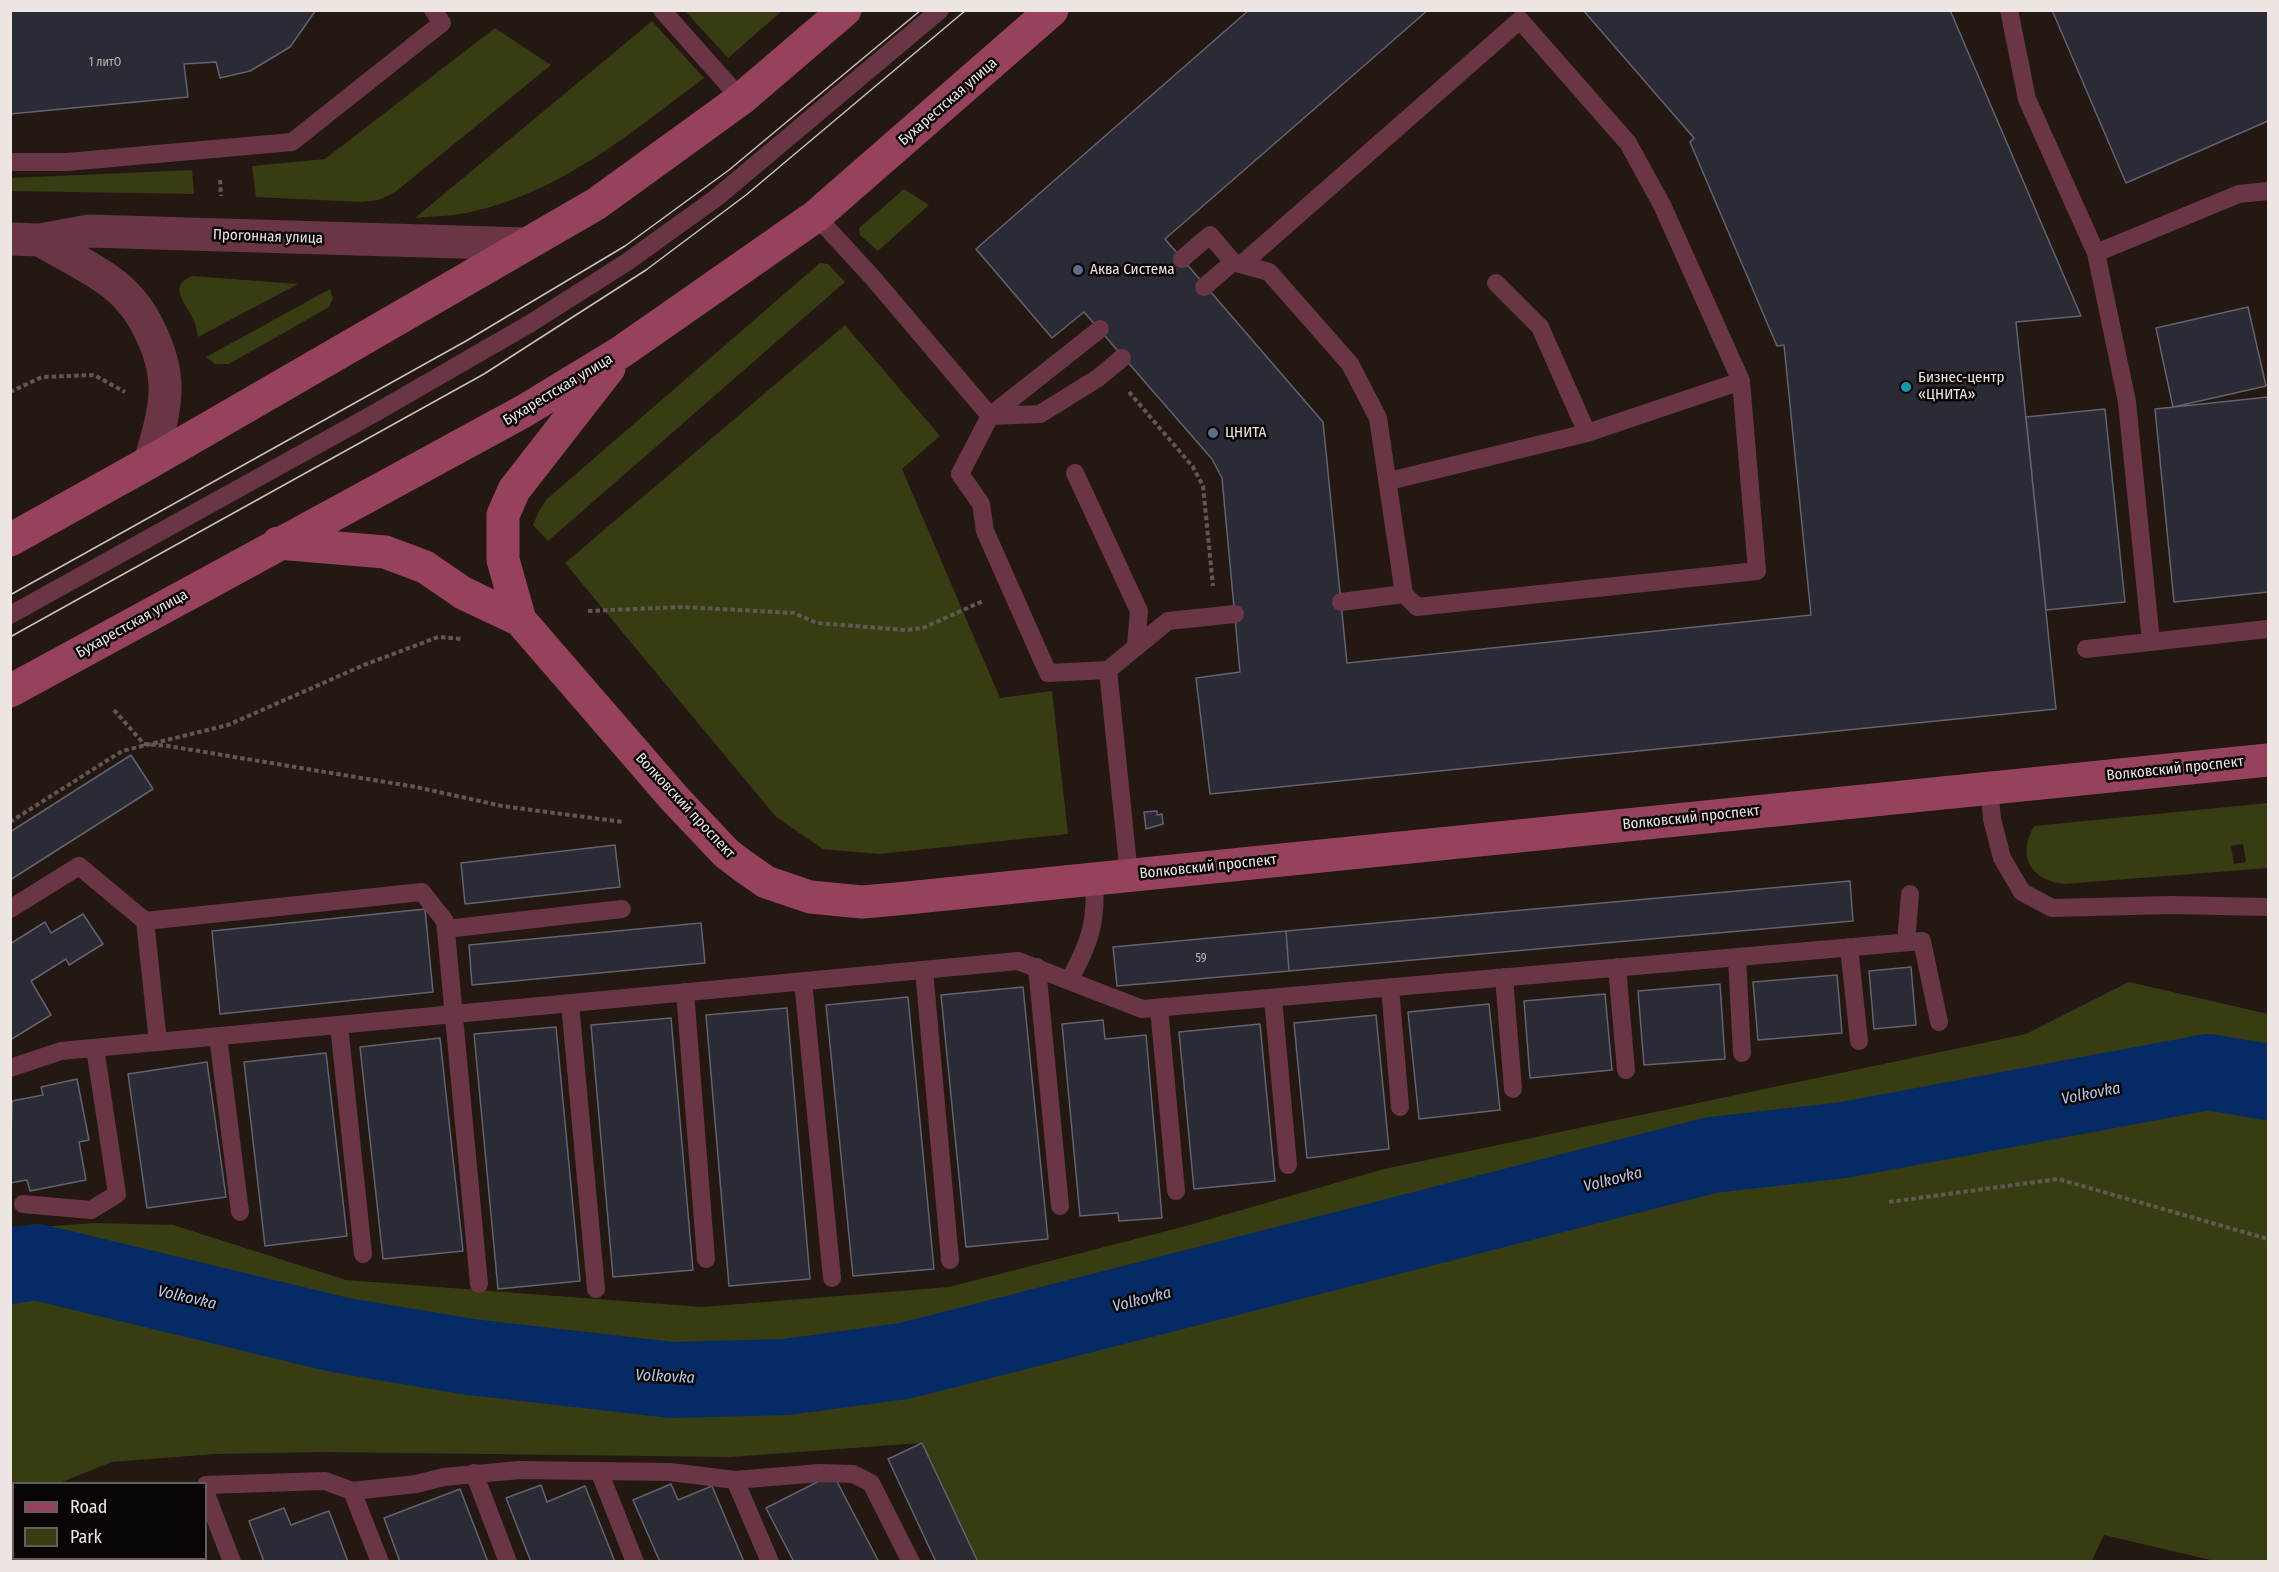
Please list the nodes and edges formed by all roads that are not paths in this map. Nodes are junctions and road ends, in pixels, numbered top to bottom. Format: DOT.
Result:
graph roads {
  1 [pos="433,10"];
  2 [pos="663,10"];
  3 [pos="845,10"];
  4 [pos="940,10"];
  5 [pos="1052,10"];
  6 [pos="2009,10"];
  7 [pos="741,99"];
  8 [pos="10,162"];
  9 [pos="2268,190"];
  10 [pos="816,216"];
  11 [pos="25,240"];
  12 [pos="526,244"];
  13 [pos="2096,253"];
  14 [pos="1182,259"];
  15 [pos="1237,263"];
  16 [pos="1496,283"];
  17 [pos="1204,287"];
  18 [pos="1100,329"];
  19 [pos="621,352"];
  20 [pos="1115,363"];
  21 [pos="1741,381"];
  22 [pos="990,416"];
  23 [pos="1587,434"];
  24 [pos="150,462"];
  25 [pos="1075,473"];
  26 [pos="1389,481"];
  27 [pos="10,540"];
  28 [pos="278,543"];
  29 [pos="1404,594"];
  30 [pos="1341,602"];
  31 [pos="1235,614"];
  32 [pos="10,615"];
  33 [pos="520,620"];
  34 [pos="2268,629"];
  35 [pos="2151,642"];
  36 [pos="1136,645"];
  37 [pos="2086,649"];
  38 [pos="1108,670"];
  39 [pos="10,691"];
  40 [pos="2268,760"];
  41 [pos="1989,787"];
  42 [pos="1129,875"];
  43 [pos="1094,879"];
  44 [pos="1910,894"];
  45 [pos="2268,907"];
  46 [pos="10,909"];
  47 [pos="621,909"];
  48 [pos="145,921"];
  49 [pos="446,929"];
  50 [pos="1906,942"];
  51 [pos="1849,947"];
  52 [pos="1737,957"];
  53 [pos="1037,967"];
  54 [pos="1617,967"];
  55 [pos="924,970"];
  56 [pos="1504,977"];
  57 [pos="1070,980"];
  58 [pos="803,981"];
  59 [pos="1390,987"];
  60 [pos="685,992"];
  61 [pos="1273,998"];
  62 [pos="570,1003"];
  63 [pos="1159,1008"];
  64 [pos="454,1014"];
  65 [pos="1939,1022"];
  66 [pos="339,1024"];
  67 [pos="218,1036"];
  68 [pos="1859,1041"];
  69 [pos="158,1042"];
  70 [pos="95,1048"];
  71 [pos="1742,1053"];
  72 [pos="10,1068"];
  73 [pos="1626,1071"];
  74 [pos="1513,1089"];
  75 [pos="1400,1107"];
  76 [pos="1288,1165"];
  77 [pos="1176,1191"];
  78 [pos="23,1204"];
  79 [pos="1060,1206"];
  80 [pos="240,1212"];
  81 [pos="363,1254"];
  82 [pos="706,1258"];
  83 [pos="950,1260"];
  84 [pos="832,1278"];
  85 [pos="479,1284"];
  86 [pos="596,1289"];
  87 [pos="599,1471"];
  88 [pos="474,1473"];
  89 [pos="735,1480"];
  90 [pos="207,1485"];
  91 [pos="352,1491"];
  92 [pos="207,1497"];
  93 [pos="232,1562"];
  94 [pos="380,1562"];
  95 [pos="508,1562"];
  96 [pos="635,1562"];
  97 [pos="770,1562"];
  98 [pos="912,1562"];
  1 -- 8 [label="lane"];
  2 -- 7 [label="lane"];
  3 -- 7 [label="street"];
  4 -- 32 [label="lane"];
  5 -- 10 [label="street, Бухарестская улица"];
  6 -- 13 [label="lane"];
  7 -- 12 [label="street"];
  9 -- 13 [label="lane"];
  10 -- 19 [label="street, Бухарестская улица"];
  10 -- 22 [label="lane"];
  11 -- 12 [label="street, Прогонная улица"];
  11 -- 24 [label="street"];
  12 -- 24 [label="street"];
  13 -- 35 [label="lane"];
  14 -- 15 [label="lane"];
  15 -- 17 [label="lane"];
  15 -- 21 [label="lane"];
  15 -- 26 [label="lane"];
  16 -- 23 [label="lane"];
  18 -- 22 [label="lane"];
  19 -- 28 [label="street, Бухарестская улица"];
  19 -- 33 [label="street"];
  20 -- 22 [label="lane"];
  21 -- 23 [label="lane"];
  21 -- 29 [label="lane"];
  22 -- 38 [label="lane"];
  23 -- 26 [label="lane"];
  24 -- 27 [label="street"];
  25 -- 36 [label="lane"];
  26 -- 29 [label="lane"];
  28 -- 33 [label="street, Волковский проспект"];
  28 -- 39 [label="street, Бухарестская улица"];
  29 -- 30 [label="lane"];
  31 -- 36 [label="lane"];
  33 -- 43 [label="street, Волковский проспект"];
  34 -- 35 [label="lane"];
  35 -- 37 [label="lane"];
  36 -- 38 [label="lane"];
  38 -- 42 [label="lane"];
  40 -- 41 [label="street, Волковский проспект"];
  41 -- 42 [label="street, Волковский проспект"];
  41 -- 45 [label="lane"];
  42 -- 43 [label="street, Волковский проспект"];
  43 -- 57 [label="lane"];
  44 -- 50 [label="lane"];
  46 -- 48 [label="lane"];
  47 -- 49 [label="lane"];
  48 -- 49 [label="lane"];
  48 -- 69 [label="lane"];
  49 -- 64 [label="lane"];
  50 -- 51 [label="lane"];
  50 -- 65 [label="lane"];
  51 -- 52 [label="lane"];
  51 -- 68 [label="lane"];
  52 -- 54 [label="lane"];
  52 -- 71 [label="lane"];
  53 -- 55 [label="lane"];
  53 -- 57 [label="lane"];
  53 -- 79 [label="lane"];
  54 -- 56 [label="lane"];
  54 -- 73 [label="lane"];
  55 -- 58 [label="lane"];
  55 -- 83 [label="lane"];
  56 -- 59 [label="lane"];
  56 -- 74 [label="lane"];
  57 -- 63 [label="lane"];
  58 -- 60 [label="lane"];
  58 -- 84 [label="lane"];
  59 -- 61 [label="lane"];
  59 -- 75 [label="lane"];
  60 -- 62 [label="lane"];
  60 -- 82 [label="lane"];
  61 -- 63 [label="lane"];
  61 -- 76 [label="lane"];
  62 -- 64 [label="lane"];
  62 -- 86 [label="lane"];
  63 -- 77 [label="lane"];
  64 -- 66 [label="lane"];
  64 -- 85 [label="lane"];
  66 -- 67 [label="lane"];
  66 -- 81 [label="lane"];
  67 -- 69 [label="lane"];
  67 -- 80 [label="lane"];
  69 -- 70 [label="lane"];
  70 -- 72 [label="lane"];
  70 -- 78 [label="lane"];
  87 -- 88 [label="lane"];
  87 -- 89 [label="lane"];
  87 -- 96 [label="lane"];
  88 -- 91 [label="lane"];
  88 -- 95 [label="lane"];
  89 -- 97 [label="lane"];
  89 -- 98 [label="lane"];
  90 -- 91 [label="lane"];
  91 -- 94 [label="lane"];
  92 -- 93 [label="lane"];
}
